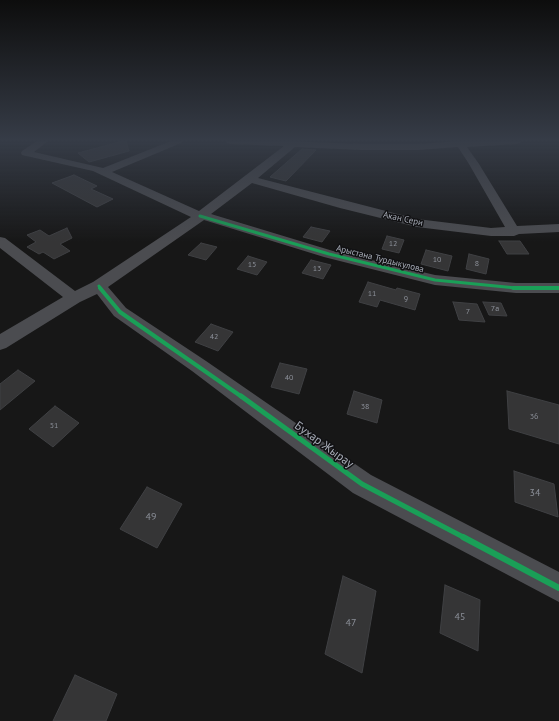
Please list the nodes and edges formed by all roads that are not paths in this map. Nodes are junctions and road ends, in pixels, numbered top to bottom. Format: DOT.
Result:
graph roads {
  1 [pos="110,175"];
  2 [pos="255,175"];
  3 [pos="480,175"];
  4 [pos="250,179"];
  5 [pos="201,215"];
  6 [pos="559,228"];
  7 [pos="514,232"];
  8 [pos="0,240"];
  9 [pos="99,286"];
  10 [pos="559,288"];
  11 [pos="74,298"];
  12 [pos="0,343"];
  13 [pos="559,588"];
  1 -- 5 [label="street, Арыстана Турдыкулова"];
  2 -- 4 [label="street"];
  3 -- 7 [label="street"];
  4 -- 5 [label="street"];
  4 -- 7 [label="street, Акан Сери"];
  5 -- 9 [label="street"];
  5 -- 10 [label="street, Арыстана Турдыкулова"];
  6 -- 7 [label="street, Акан Сери"];
  8 -- 11 [label="street"];
  9 -- 11 [label="street"];
  9 -- 13 [label="street, Бухар Жырау"];
  11 -- 12 [label="street"];
}
